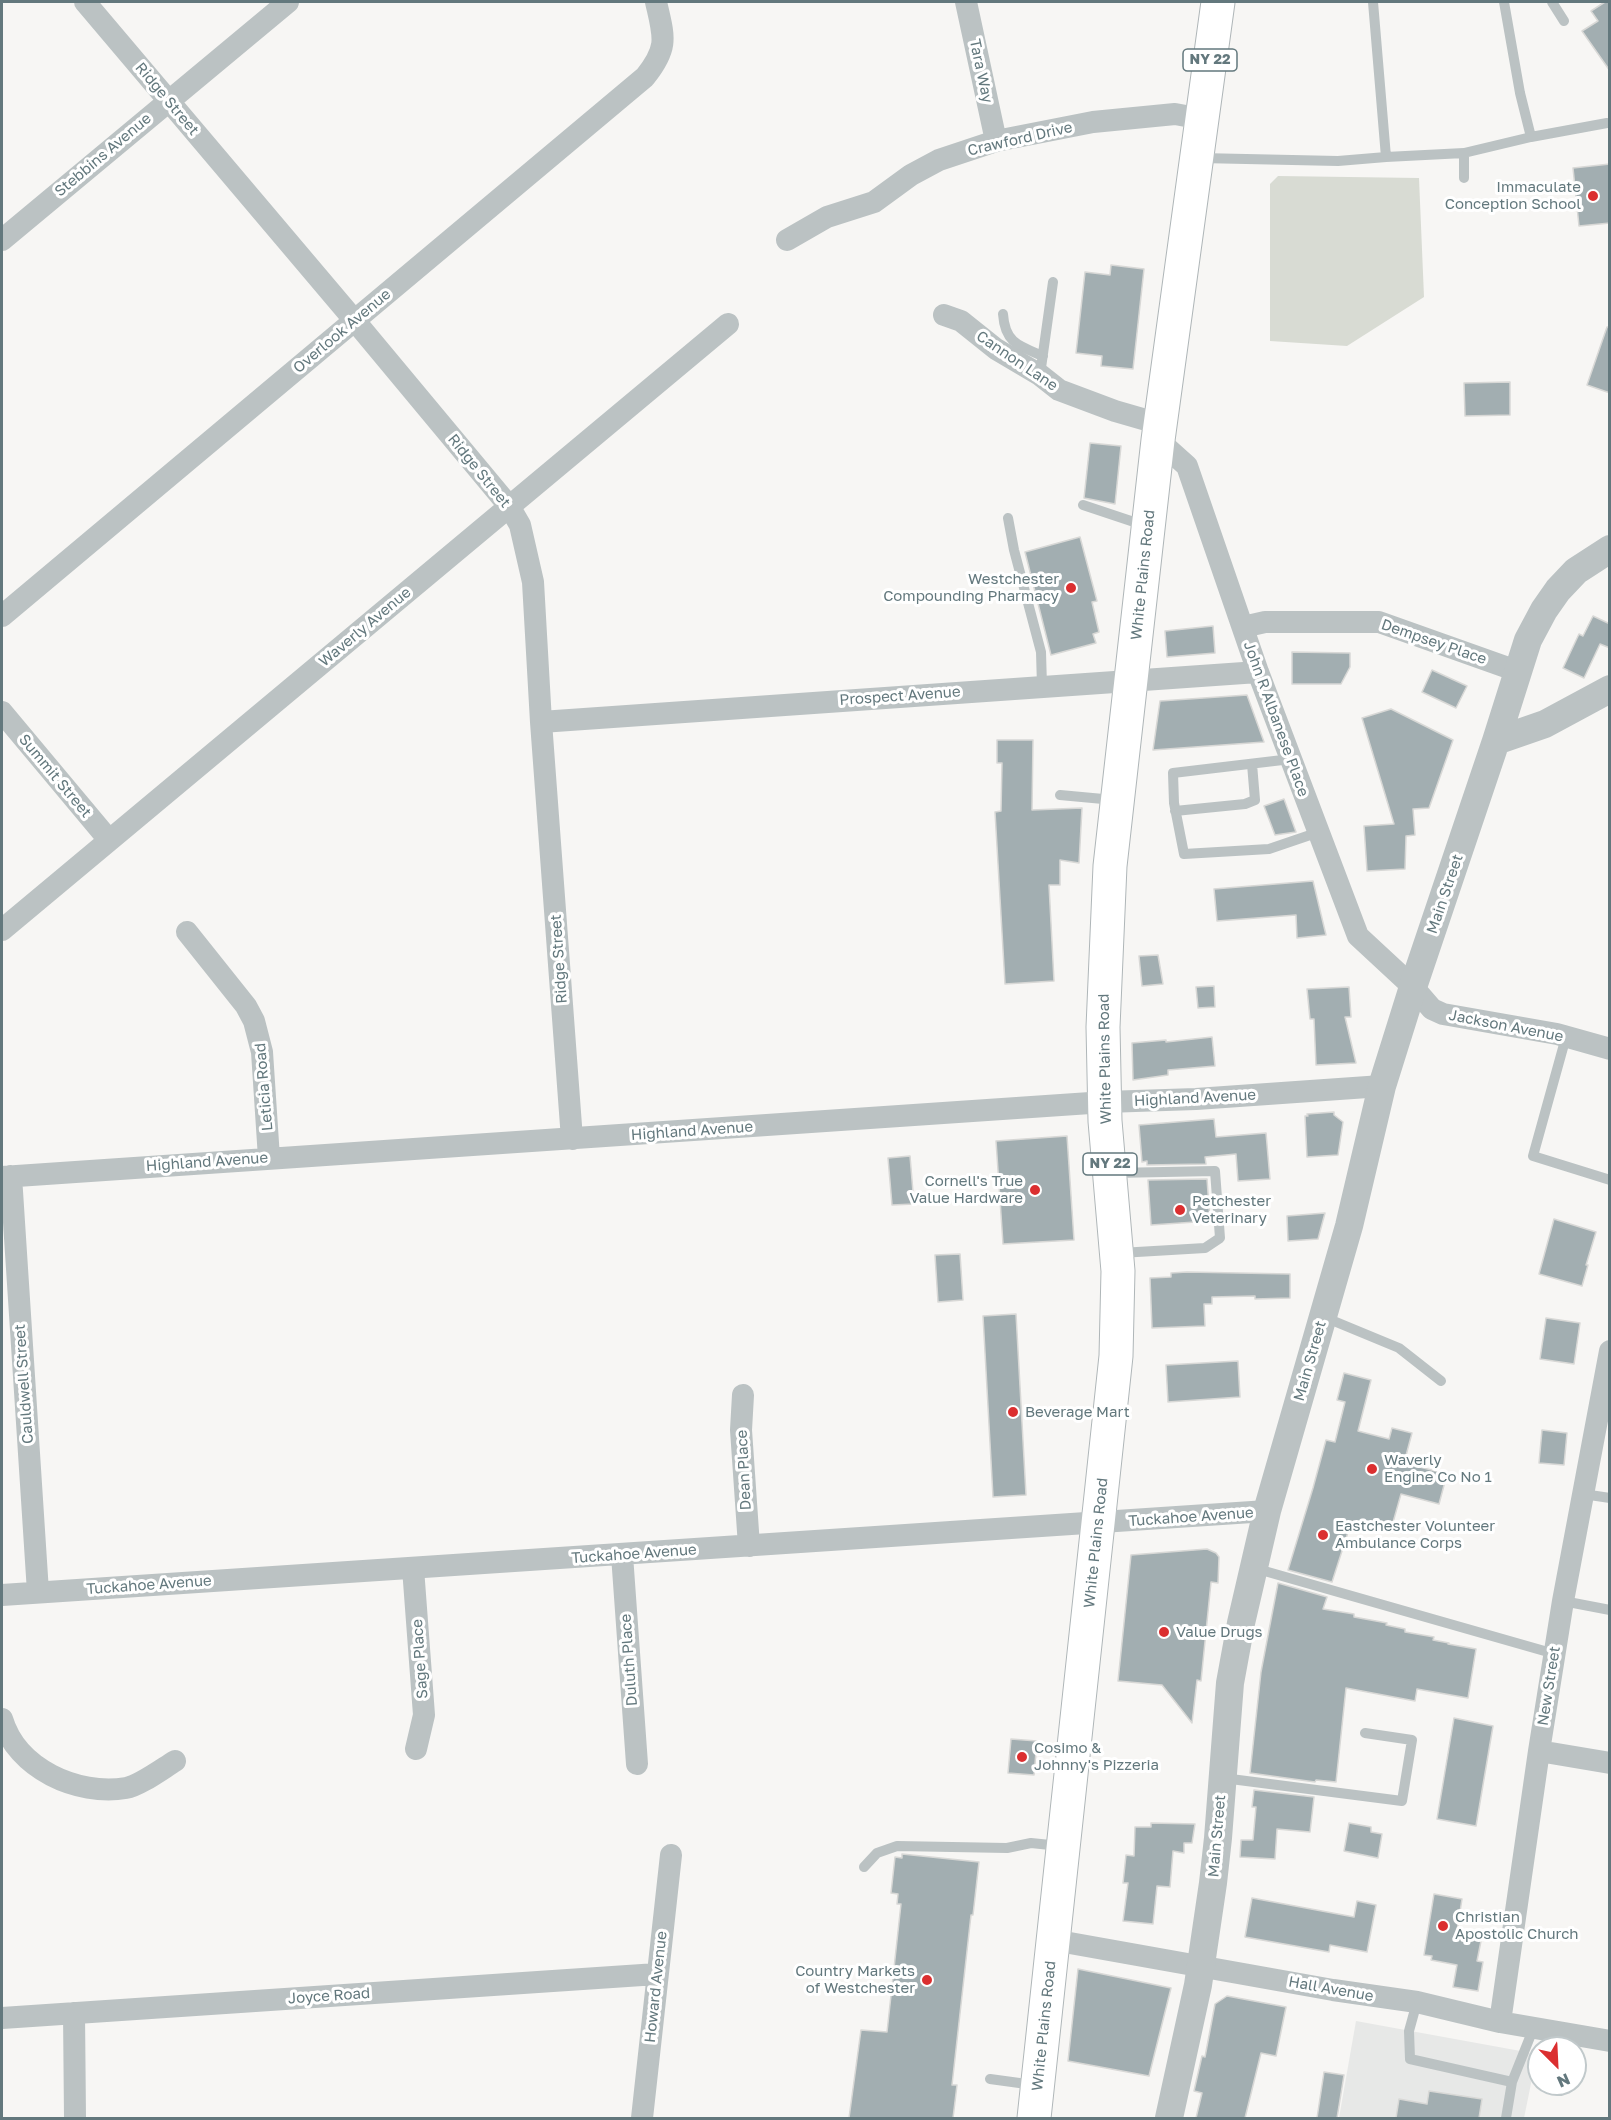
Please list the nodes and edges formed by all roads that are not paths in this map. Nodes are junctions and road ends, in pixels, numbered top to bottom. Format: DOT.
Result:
graph roads {
  1 [pos="85,2"];
  2 [pos="288,2"];
  3 [pos="656,2"];
  4 [pos="966,2"];
  5 [pos="1218,2"];
  6 [pos="1373,2"];
  7 [pos="1504,2"];
  8 [pos="1552,2"];
  9 [pos="1564,21"];
  10 [pos="169,101"];
  11 [pos="1202,118"];
  12 [pos="1607,123"];
  13 [pos="1531,137"];
  14 [pos="996,141"];
  15 [pos="1464,153"];
  16 [pos="1386,157"];
  17 [pos="1197,158"];
  18 [pos="1464,178"];
  19 [pos="2,240"];
  20 [pos="787,240"];
  21 [pos="1053,282"];
  22 [pos="1003,314"];
  23 [pos="944,315"];
  24 [pos="355,321"];
  25 [pos="728,324"];
  26 [pos="1042,365"];
  27 [pos="1159,432"];
  28 [pos="1083,505"];
  29 [pos="509,506"];
  30 [pos="1008,518"];
  31 [pos="1149,527"];
  32 [pos="1610,549"];
  33 [pos="2,616"];
  34 [pos="1243,627"];
  35 [pos="1517,671"];
  36 [pos="1258,672"];
  37 [pos="1131,681"];
  38 [pos="1042,686"];
  39 [pos="1610,689"];
  40 [pos="2,712"];
  41 [pos="541,722"];
  42 [pos="1496,741"];
  43 [pos="1291,759"];
  44 [pos="1252,764"];
  45 [pos="1060,795"];
  46 [pos="1116,801"];
  47 [pos="1175,811"];
  48 [pos="1319,832"];
  49 [pos="109,840"];
  50 [pos="2,930"];
  51 [pos="187,932"];
  52 [pos="1413,987"];
  53 [pos="1566,1037"];
  54 [pos="1610,1049"];
  55 [pos="1382,1086"];
  56 [pos="1105,1102"];
  57 [pos="572,1139"];
  58 [pos="269,1158"];
  59 [pos="1111,1173"];
  60 [pos="6,1177"];
  61 [pos="1610,1180"];
  62 [pos="1117,1253"];
  63 [pos="1323,1317"];
  64 [pos="1610,1351"];
  65 [pos="1440,1381"];
  66 [pos="743,1395"];
  67 [pos="1582,1494"];
  68 [pos="1610,1498"];
  69 [pos="1267,1511"];
  70 [pos="1097,1523"];
  71 [pos="749,1545"];
  72 [pos="622,1555"];
  73 [pos="413,1568"];
  74 [pos="1253,1568"];
  75 [pos="38,1592"];
  76 [pos="2,1595"];
  77 [pos="1563,1601"];
  78 [pos="1610,1610"];
  79 [pos="1555,1654"];
  80 [pos="2,1719"];
  81 [pos="1365,1733"];
  82 [pos="416,1749"];
  83 [pos="1539,1751"];
  84 [pos="175,1761"];
  85 [pos="1610,1763"];
  86 [pos="637,1764"];
  87 [pos="1223,1778"];
  88 [pos="1063,1846"];
  89 [pos="671,1855"];
  90 [pos="864,1867"];
  91 [pos="1053,1940"];
  92 [pos="1201,1966"];
  93 [pos="657,1974"];
  94 [pos="1417,2002"];
  95 [pos="74,2013"];
  96 [pos="2,2018"];
  97 [pos="1500,2022"];
  98 [pos="1534,2027"];
  99 [pos="1610,2041"];
  100 [pos="990,2079"];
  101 [pos="1512,2082"];
  102 [pos="1038,2085"];
  103 [pos="75,2118"];
  104 [pos="642,2118"];
  105 [pos="1034,2118"];
  106 [pos="1169,2118"];
  107 [pos="1506,2118"];
  1 -- 10 [label="street, Ridge Street"];
  2 -- 10 [label="street, Stebbins Avenue"];
  3 -- 24 [label="street, Overlook Avenue"];
  4 -- 14 [label="street, Tara Way"];
  5 -- 11 [label="main road, White Plains Road / NY 22"];
  6 -- 16 [label="lane"];
  7 -- 13 [label="lane"];
  8 -- 9 [label="lane"];
  10 -- 19 [label="street, Stebbins Avenue"];
  10 -- 24 [label="street, Ridge Street"];
  11 -- 14 [label="street, Crawford Drive"];
  11 -- 17 [label="main road, White Plains Road / NY 22"];
  12 -- 13 [label="lane"];
  13 -- 15 [label="lane"];
  14 -- 20 [label="street, Crawford Drive"];
  15 -- 16 [label="lane"];
  15 -- 18 [label="lane"];
  16 -- 17 [label="lane"];
  17 -- 27 [label="main road, White Plains Road / NY 22"];
  21 -- 26 [label="lane"];
  22 -- 26 [label="lane"];
  23 -- 26 [label="street, Cannon Lane"];
  24 -- 29 [label="street, Ridge Street"];
  24 -- 33 [label="street, Overlook Avenue"];
  25 -- 29 [label="street, Waverly Avenue"];
  26 -- 27 [label="street, Cannon Lane"];
  27 -- 31 [label="main road, White Plains Road / NY 22"];
  27 -- 34 [label="street, John R Albanese Place"];
  28 -- 31 [label="lane"];
  29 -- 41 [label="street, Ridge Street"];
  29 -- 49 [label="street, Waverly Avenue"];
  30 -- 38 [label="lane"];
  31 -- 37 [label="main road, White Plains Road / NY 22"];
  32 -- 35 [label="street, Main Street"];
  34 -- 35 [label="street, Dempsey Place"];
  34 -- 36 [label="street, John R Albanese Place"];
  35 -- 42 [label="street, Main Street"];
  36 -- 37 [label="street, Prospect Avenue"];
  36 -- 43 [label="street, John R Albanese Place"];
  37 -- 38 [label="street, Prospect Avenue"];
  37 -- 46 [label="main road, White Plains Road / NY 22"];
  38 -- 41 [label="street, Prospect Avenue"];
  39 -- 42 [label="street"];
  40 -- 49 [label="street, Summit Street"];
  41 -- 57 [label="street, Ridge Street"];
  42 -- 52 [label="street, Main Street"];
  43 -- 44 [label="lane"];
  43 -- 48 [label="street, John R Albanese Place"];
  44 -- 47 [label="lane"];
  44 -- 47 [label="lane"];
  45 -- 46 [label="lane"];
  46 -- 56 [label="main road, White Plains Road / NY 22"];
  47 -- 48 [label="lane"];
  48 -- 52 [label="street, John R Albanese Place"];
  49 -- 50 [label="street, Waverly Avenue"];
  51 -- 58 [label="street, Leticia Road"];
  52 -- 53 [label="street, Jackson Avenue"];
  52 -- 55 [label="street, Main Street"];
  53 -- 54 [label="street, Jackson Avenue"];
  53 -- 61 [label="lane"];
  55 -- 56 [label="street, Highland Avenue"];
  55 -- 63 [label="street, Main Street"];
  56 -- 57 [label="street, Highland Avenue"];
  56 -- 59 [label="main road, White Plains Road / NY 22"];
  57 -- 58 [label="street, Highland Avenue"];
  58 -- 60 [label="street, Highland Avenue"];
  59 -- 62 [label="main road, White Plains Road / NY 22"];
  59 -- 62 [label="lane"];
  60 -- 75 [label="street, Cauldwell Street"];
  62 -- 70 [label="main road, White Plains Road / NY 22"];
  63 -- 65 [label="lane"];
  63 -- 69 [label="street, Main Street"];
  64 -- 67 [label="street, New Street"];
  66 -- 71 [label="street, Dean Place"];
  67 -- 68 [label="lane"];
  67 -- 77 [label="street, New Street"];
  69 -- 70 [label="street, Tuckahoe Avenue"];
  69 -- 74 [label="street, Main Street"];
  70 -- 71 [label="street, Tuckahoe Avenue"];
  70 -- 88 [label="main road, White Plains Road / NY 22"];
  71 -- 72 [label="street, Tuckahoe Avenue"];
  72 -- 73 [label="street, Tuckahoe Avenue"];
  72 -- 86 [label="street, Duluth Place"];
  73 -- 75 [label="street, Tuckahoe Avenue"];
  73 -- 82 [label="street, Sage Place"];
  74 -- 79 [label="lane"];
  74 -- 87 [label="street, Main Street"];
  75 -- 76 [label="street, Tuckahoe Avenue"];
  77 -- 78 [label="lane"];
  77 -- 79 [label="street, New Street"];
  79 -- 83 [label="street, New Street"];
  80 -- 84 [label="street"];
  81 -- 87 [label="lane"];
  83 -- 85 [label="street"];
  83 -- 97 [label="street, New Street"];
  87 -- 92 [label="street, Main Street"];
  88 -- 90 [label="lane"];
  88 -- 91 [label="main road, White Plains Road / NY 22"];
  89 -- 93 [label="street, Howard Avenue"];
  91 -- 92 [label="street, Hall Avenue"];
  91 -- 102 [label="main road, White Plains Road / NY 22"];
  92 -- 94 [label="street, Hall Avenue"];
  92 -- 106 [label="street, Main Street"];
  93 -- 95 [label="street, Joyce Road"];
  93 -- 104 [label="street, Howard Avenue"];
  94 -- 97 [label="street, Hall Avenue"];
  94 -- 101 [label="lane"];
  95 -- 96 [label="street, Joyce Road"];
  95 -- 103 [label="street"];
  97 -- 98 [label="street, Hall Avenue"];
  98 -- 99 [label="street, Hall Avenue"];
  98 -- 101 [label="lane"];
  100 -- 102 [label="lane"];
  101 -- 107 [label="lane"];
  102 -- 105 [label="main road, White Plains Road / NY 22"];
}
